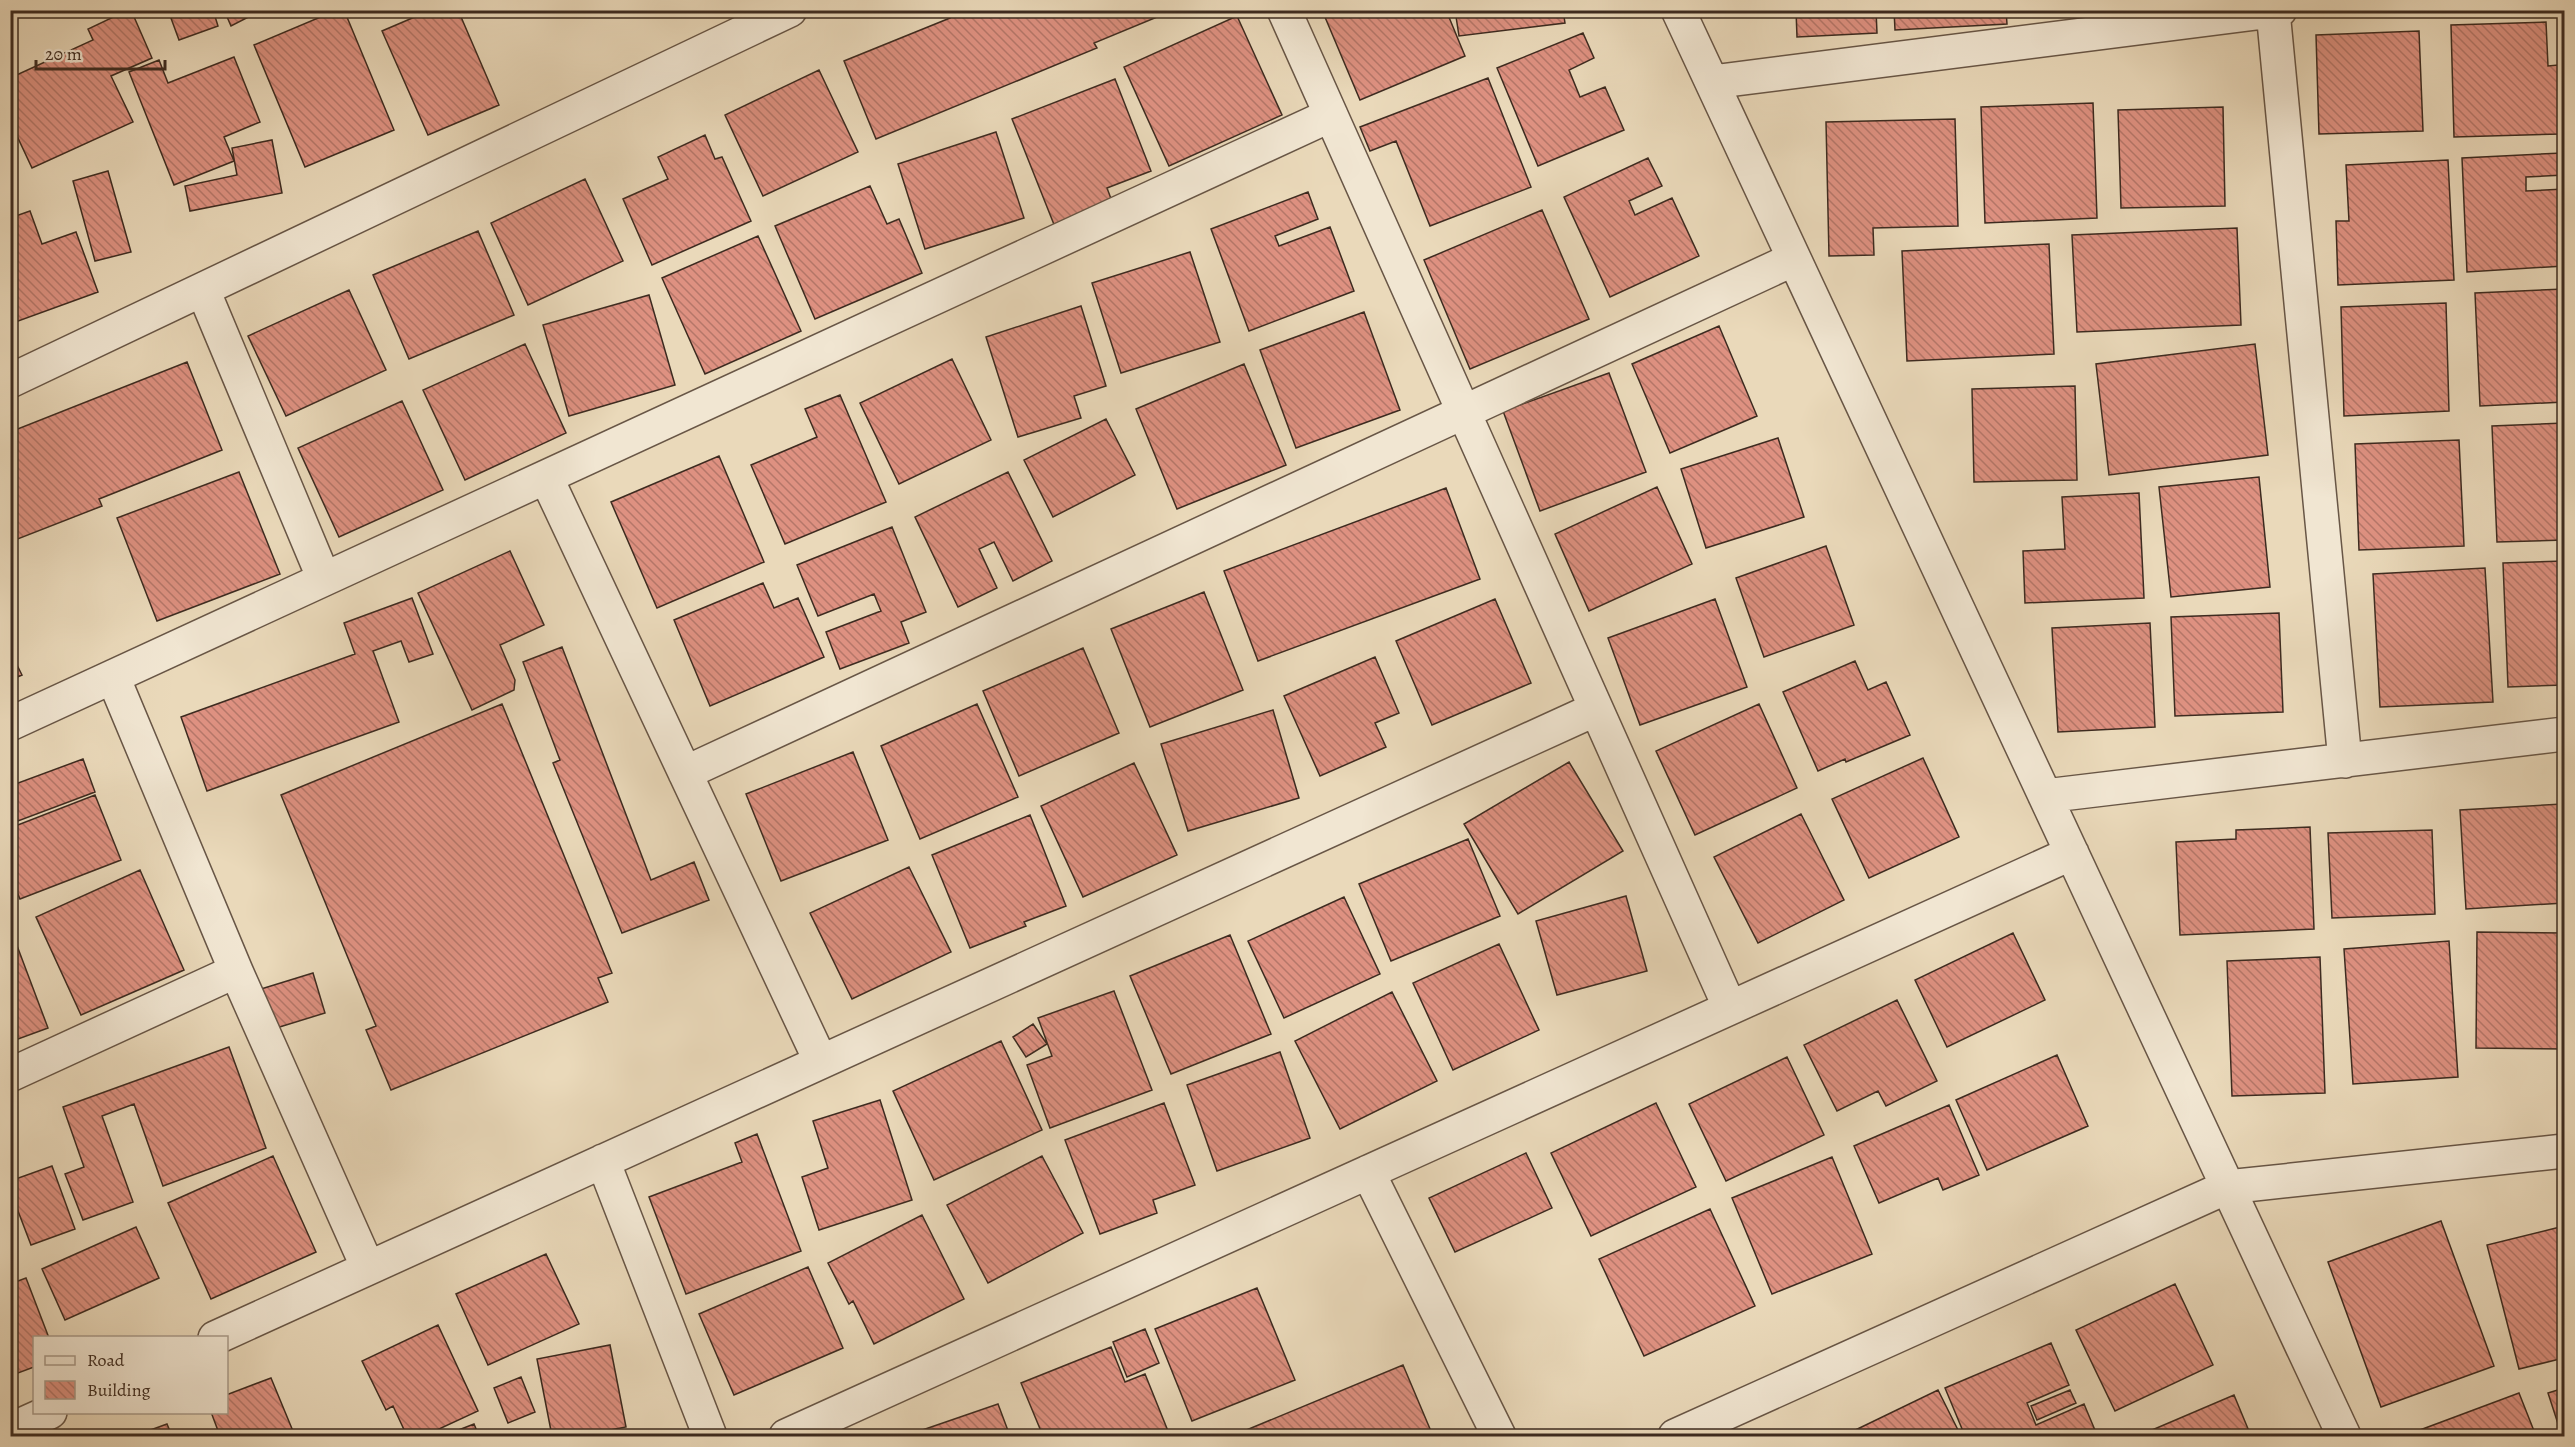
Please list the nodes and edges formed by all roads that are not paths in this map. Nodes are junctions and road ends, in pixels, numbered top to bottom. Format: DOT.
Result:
graph roads {
  1 [pos="790,10"];
  2 [pos="1284,10"];
  3 [pos="1678,10"];
  4 [pos="2276,11"];
  5 [pos="1712,82"];
  6 [pos="1331,115"];
  7 [pos="1794,259"];
  8 [pos="203,290"];
  9 [pos="10,381"];
  10 [pos="1464,413"];
  11 [pos="546,477"];
  12 [pos="324,579"];
  13 [pos="113,677"];
  14 [pos="1596,709"];
  15 [pos="10,724"];
  16 [pos="2565,734"];
  17 [pos="2345,761"];
  18 [pos="685,773"];
  19 [pos="2045,796"];
  20 [pos="2072,853"];
  21 [pos="236,971"];
  22 [pos="1730,1008"];
  23 [pos="821,1062"];
  24 [pos="10,1075"];
  25 [pos="2565,1151"];
  26 [pos="603,1161"];
  27 [pos="1368,1172"];
  28 [pos="2227,1187"];
  29 [pos="368,1268"];
  30 [pos="219,1336"];
  31 [pos="48,1414"];
  32 [pos="10,1431"];
  33 [pos="710,1437"];
  34 [pos="786,1437"];
  35 [pos="1499,1437"];
  36 [pos="1675,1437"];
  37 [pos="2344,1437"];
  1 -- 8 [label="street"];
  2 -- 6 [label="street"];
  3 -- 5 [label="street"];
  4 -- 5 [label="street"];
  4 -- 17 [label="street"];
  5 -- 7 [label="street"];
  6 -- 10 [label="street"];
  6 -- 11 [label="street"];
  7 -- 10 [label="street"];
  7 -- 19 [label="street"];
  8 -- 9 [label="street"];
  8 -- 12 [label="street"];
  10 -- 14 [label="street"];
  10 -- 18 [label="street"];
  11 -- 12 [label="street"];
  11 -- 18 [label="street"];
  12 -- 13 [label="street"];
  13 -- 15 [label="street"];
  13 -- 21 [label="street"];
  14 -- 22 [label="street"];
  14 -- 23 [label="street"];
  16 -- 17 [label="street"];
  17 -- 19 [label="street"];
  18 -- 23 [label="street"];
  19 -- 20 [label="street"];
  20 -- 22 [label="street"];
  20 -- 28 [label="street"];
  21 -- 24 [label="street"];
  21 -- 29 [label="street"];
  22 -- 27 [label="street"];
  23 -- 26 [label="street"];
  25 -- 28 [label="street"];
  26 -- 29 [label="street"];
  26 -- 33 [label="street"];
  27 -- 34 [label="street"];
  27 -- 35 [label="street"];
  28 -- 36 [label="street"];
  28 -- 37 [label="street"];
  29 -- 30 [label="street"];
  31 -- 32 [label="street"];
}
